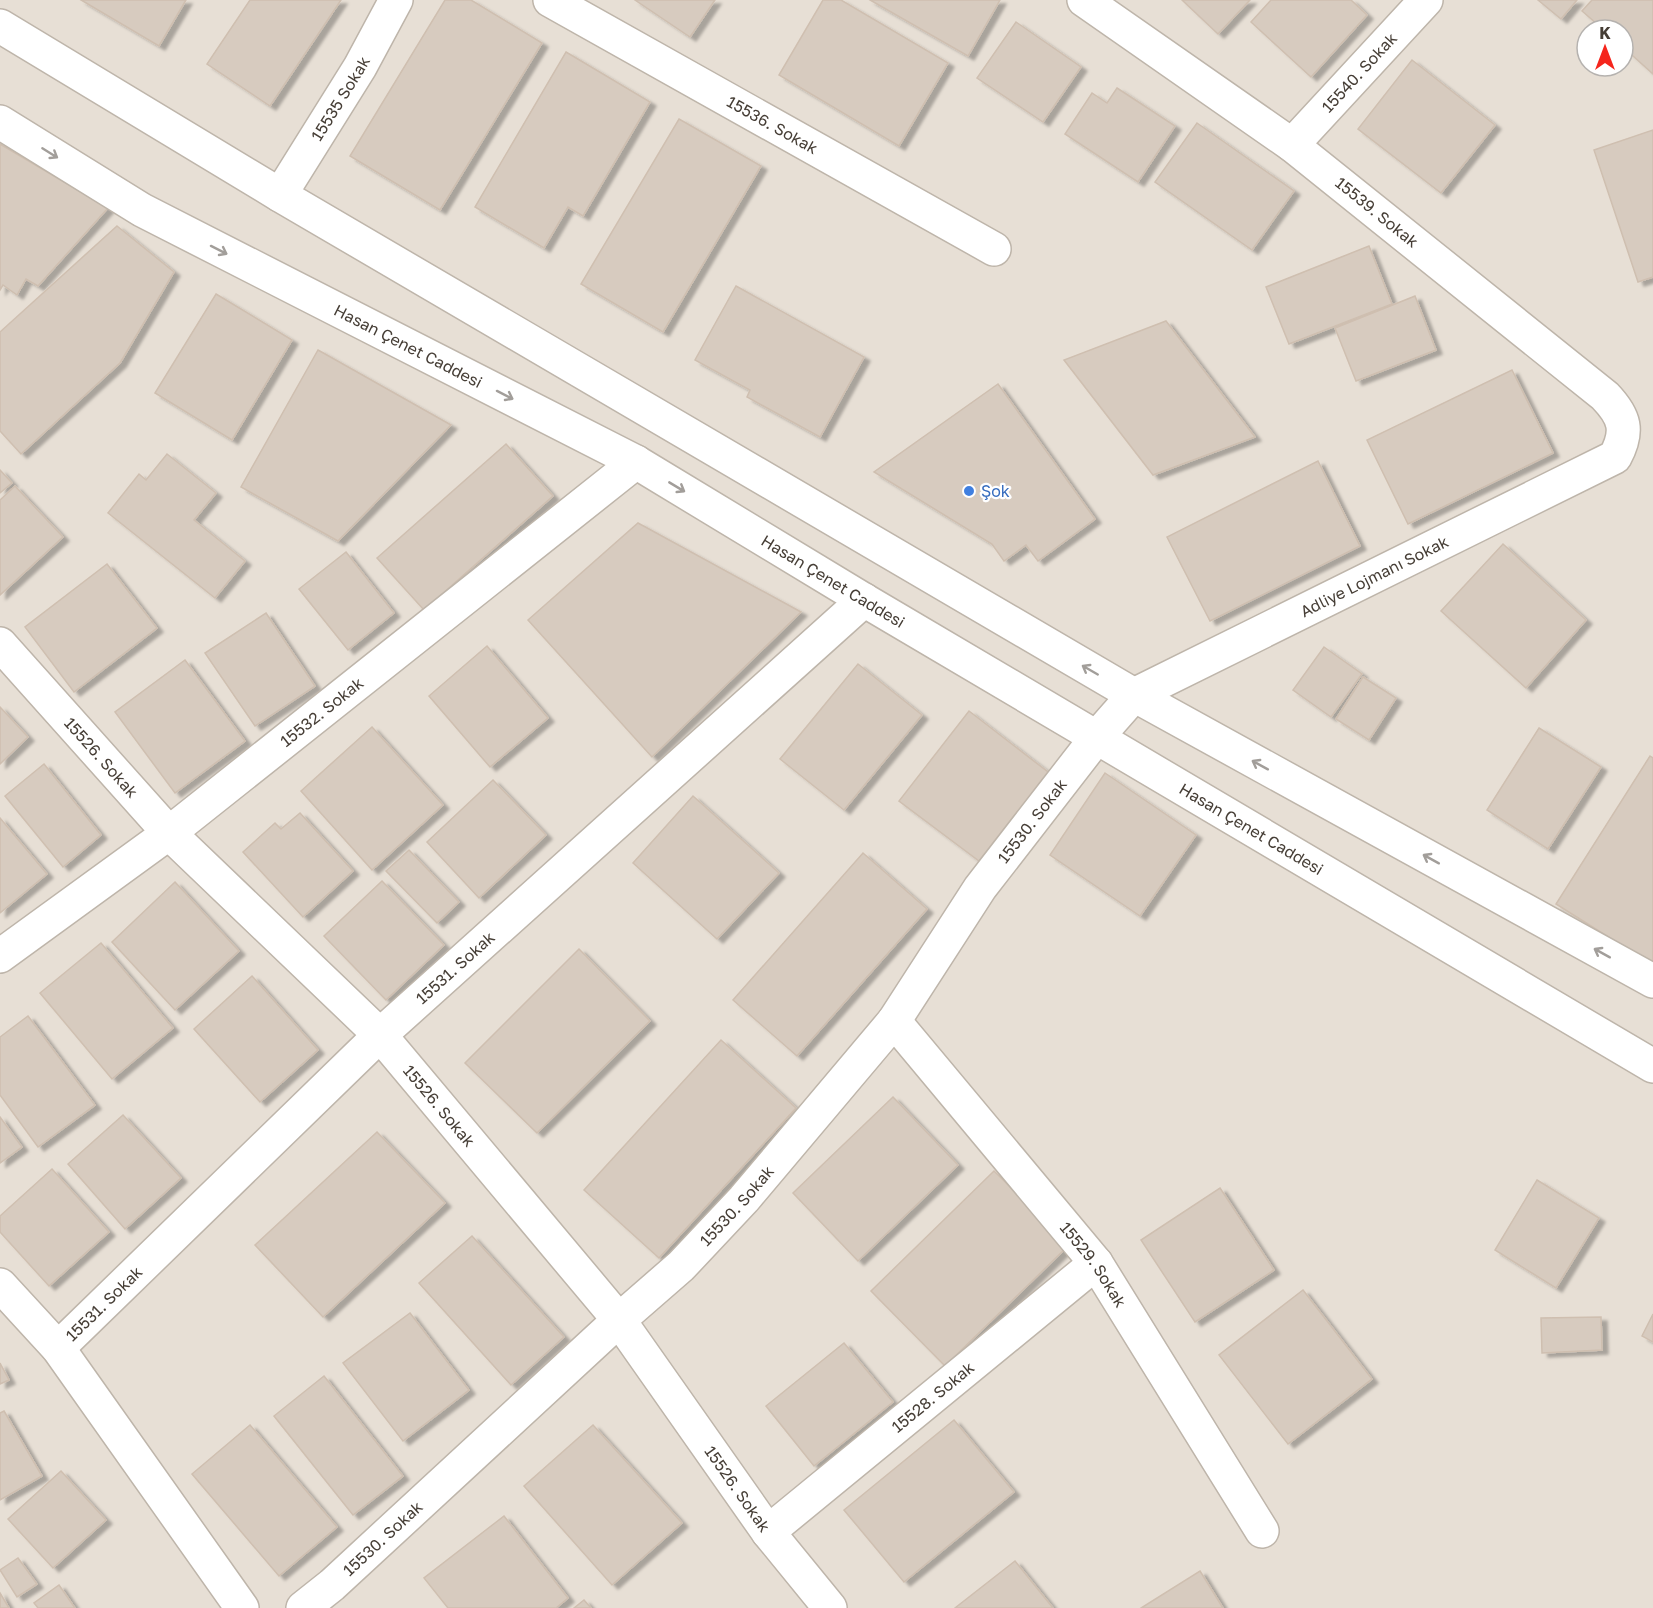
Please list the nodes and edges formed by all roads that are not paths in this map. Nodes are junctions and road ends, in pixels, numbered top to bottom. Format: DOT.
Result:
graph roads {
  1 [pos="396,0"];
  2 [pos="550,0"];
  3 [pos="1084,0"];
  4 [pos="1426,0"];
  5 [pos="0,26"];
  6 [pos="0,122"];
  7 [pos="1292,145"];
  8 [pos="280,195"];
  9 [pos="994,249"];
  10 [pos="1615,457"];
  11 [pos="636,462"];
  12 [pos="864,600"];
  13 [pos="0,644"];
  14 [pos="1134,695"];
  15 [pos="1097,737"];
  16 [pos="169,833"];
  17 [pos="0,956"];
  18 [pos="1653,981"];
  19 [pos="894,1021"];
  20 [pos="380,1035"];
  21 [pos="1653,1066"];
  22 [pos="1096,1263"];
  23 [pos="0,1285"];
  24 [pos="619,1320"];
  25 [pos="58,1348"];
  26 [pos="1262,1531"];
  27 [pos="768,1532"];
  28 [pos="827,1607"];
  29 [pos="242,1608"];
  30 [pos="303,1608"];
  1 -- 8 [label="street, 15535 Sokak"];
  2 -- 9 [label="street, 15536. Sokak"];
  3 -- 7 [label="street, 15539. Sokak"];
  4 -- 7 [label="street, 15540. Sokak"];
  5 -- 8 [label="street"];
  6 -- 11 [label="street, Hasan Çenet Caddesi, one-way"];
  7 -- 10 [label="street, 15539. Sokak"];
  14 -- 8 [label="street, one-way"];
  10 -- 14 [label="street, Adliye Lojmanı Sokak"];
  11 -- 12 [label="street, Hasan Çenet Caddesi, one-way"];
  11 -- 16 [label="street, 15532. Sokak"];
  12 -- 15 [label="street, Hasan Çenet Caddesi"];
  12 -- 20 [label="street, 15531. Sokak"];
  13 -- 16 [label="street, 15526. Sokak"];
  14 -- 15 [label="street, 15530. Sokak"];
  18 -- 14 [label="street, one-way"];
  15 -- 19 [label="street, 15530. Sokak"];
  15 -- 21 [label="street, Hasan Çenet Caddesi"];
  16 -- 17 [label="street, 15532. Sokak"];
  16 -- 20 [label="street, 15526. Sokak"];
  19 -- 22 [label="street, 15529. Sokak"];
  19 -- 24 [label="street, 15530. Sokak"];
  20 -- 24 [label="street, 15526. Sokak"];
  20 -- 25 [label="street, 15531. Sokak"];
  22 -- 26 [label="street, 15529. Sokak"];
  22 -- 27 [label="street, 15528. Sokak"];
  23 -- 25 [label="street"];
  24 -- 27 [label="street, 15526. Sokak"];
  24 -- 30 [label="street, 15530. Sokak"];
  25 -- 29 [label="street"];
  27 -- 28 [label="street, 15526. Sokak"];
}
